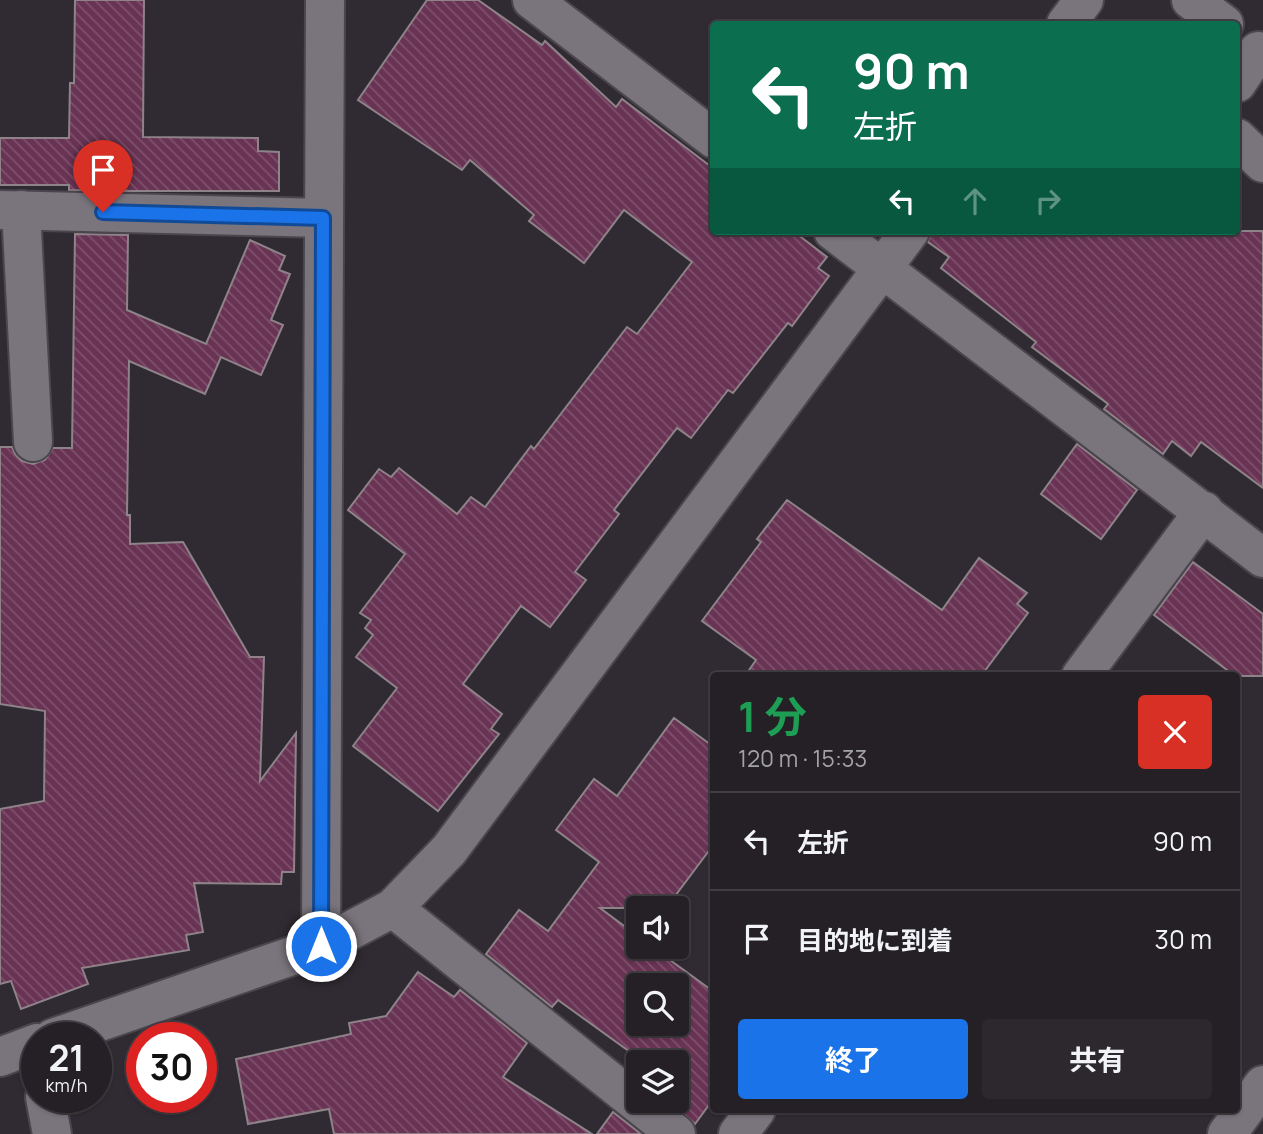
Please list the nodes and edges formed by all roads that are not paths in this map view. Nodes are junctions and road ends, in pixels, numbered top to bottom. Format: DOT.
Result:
graph roads {
  1 [pos="325,0"];
  2 [pos="532,0"];
  3 [pos="1084,0"];
  4 [pos="1194,1"];
  5 [pos="1068,21"];
  6 [pos="1220,21"];
  7 [pos="1253,46"];
  8 [pos="1240,76"];
  9 [pos="710,136"];
  10 [pos="1240,141"];
  11 [pos="1263,163"];
  12 [pos="10,210"];
  13 [pos="323,218"];
  14 [pos="839,235"];
  15 [pos="907,235"];
  16 [pos="882,268"];
  17 [pos="33,443"];
  18 [pos="1204,511"];
  19 [pos="1263,558"];
  20 [pos="1084,672"];
  21 [pos="393,908"];
  22 [pos="321,946"];
  23 [pos="103,1022"];
  24 [pos="21,1051"];
  25 [pos="0,1058"];
  26 [pos="1263,1086"];
  27 [pos="48,1113"];
  28 [pos="754,1113"];
  29 [pos="52,1134"];
  30 [pos="677,1134"];
  31 [pos="737,1134"];
  32 [pos="1227,1134"];
  1 -- 13 [label="street"];
  2 -- 9 [label="street"];
  3 -- 5 [label="street"];
  4 -- 6 [label="street"];
  7 -- 8 [label="street"];
  10 -- 11 [label="street"];
  12 -- 13 [label="street"];
  12 -- 17 [label="street"];
  13 -- 22 [label="street"];
  14 -- 16 [label="street"];
  15 -- 16 [label="street"];
  16 -- 18 [label="street"];
  16 -- 21 [label="street"];
  18 -- 19 [label="street"];
  18 -- 20 [label="street"];
  21 -- 22 [label="street"];
  21 -- 30 [label="street"];
  22 -- 23 [label="street"];
  24 -- 25 [label="street"];
  26 -- 32 [label="street"];
  27 -- 29 [label="street"];
  28 -- 31 [label="street"];
}
